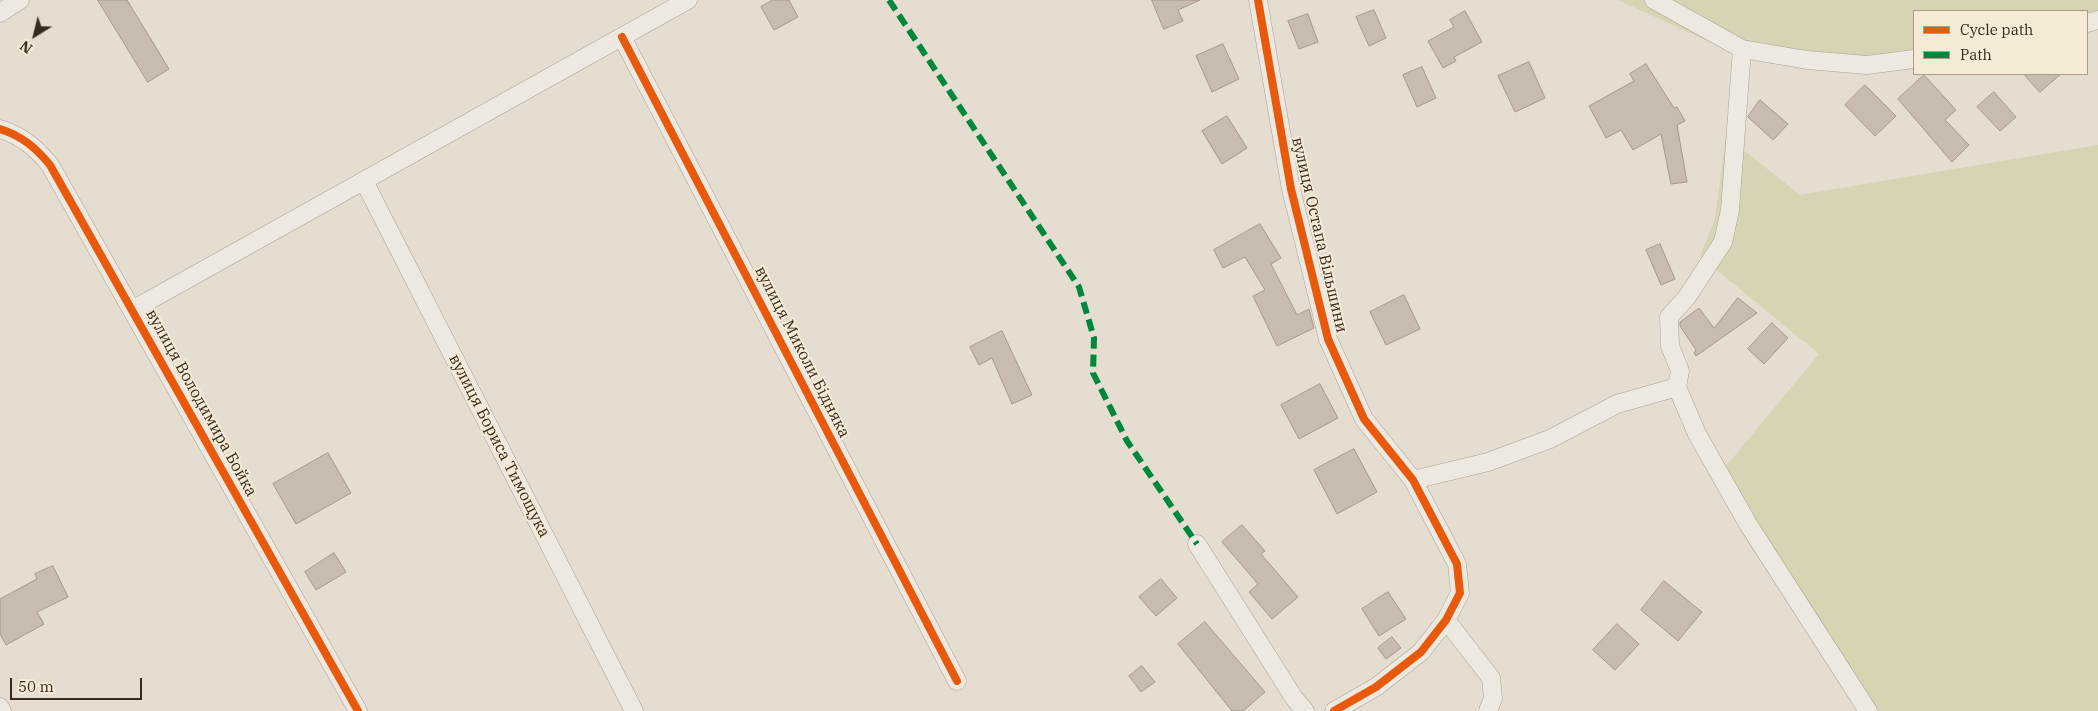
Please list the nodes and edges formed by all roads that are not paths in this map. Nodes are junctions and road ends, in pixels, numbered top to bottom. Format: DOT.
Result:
graph roads {
  1 [pos="20,0"];
  2 [pos="688,0"];
  3 [pos="1258,0"];
  4 [pos="1654,0"];
  5 [pos="0,13"];
  6 [pos="622,37"];
  7 [pos="1742,49"];
  8 [pos="1913,59"];
  9 [pos="0,129"];
  10 [pos="364,181"];
  11 [pos="132,310"];
  12 [pos="1677,387"];
  13 [pos="1413,480"];
  14 [pos="1197,544"];
  15 [pos="1446,620"];
  16 [pos="957,681"];
  17 [pos="0,707"];
  18 [pos="1866,710"];
  19 [pos="2,711"];
  20 [pos="358,711"];
  21 [pos="634,711"];
  22 [pos="1305,711"];
  23 [pos="1334,711"];
  24 [pos="1488,711"];
  1 -- 5 [label="street"];
  2 -- 6 [label="street"];
  3 -- 13 [label="street, вулиця Остапа Вільшини"];
  4 -- 7 [label="street"];
  6 -- 10 [label="street"];
  6 -- 16 [label="street, вулиця Миколи Бідняка"];
  7 -- 8 [label="street"];
  7 -- 12 [label="street"];
  9 -- 11 [label="street, вулиця Володимира Бойка"];
  10 -- 11 [label="street"];
  10 -- 21 [label="street, вулиця Бориса Тимощука"];
  11 -- 20 [label="street, вулиця Володимира Бойка"];
  12 -- 13 [label="street"];
  12 -- 18 [label="street"];
  13 -- 15 [label="street, вулиця Остапа Вільшини"];
  14 -- 22 [label="street"];
  15 -- 23 [label="street"];
  15 -- 24 [label="street"];
  17 -- 19 [label="street"];
}
